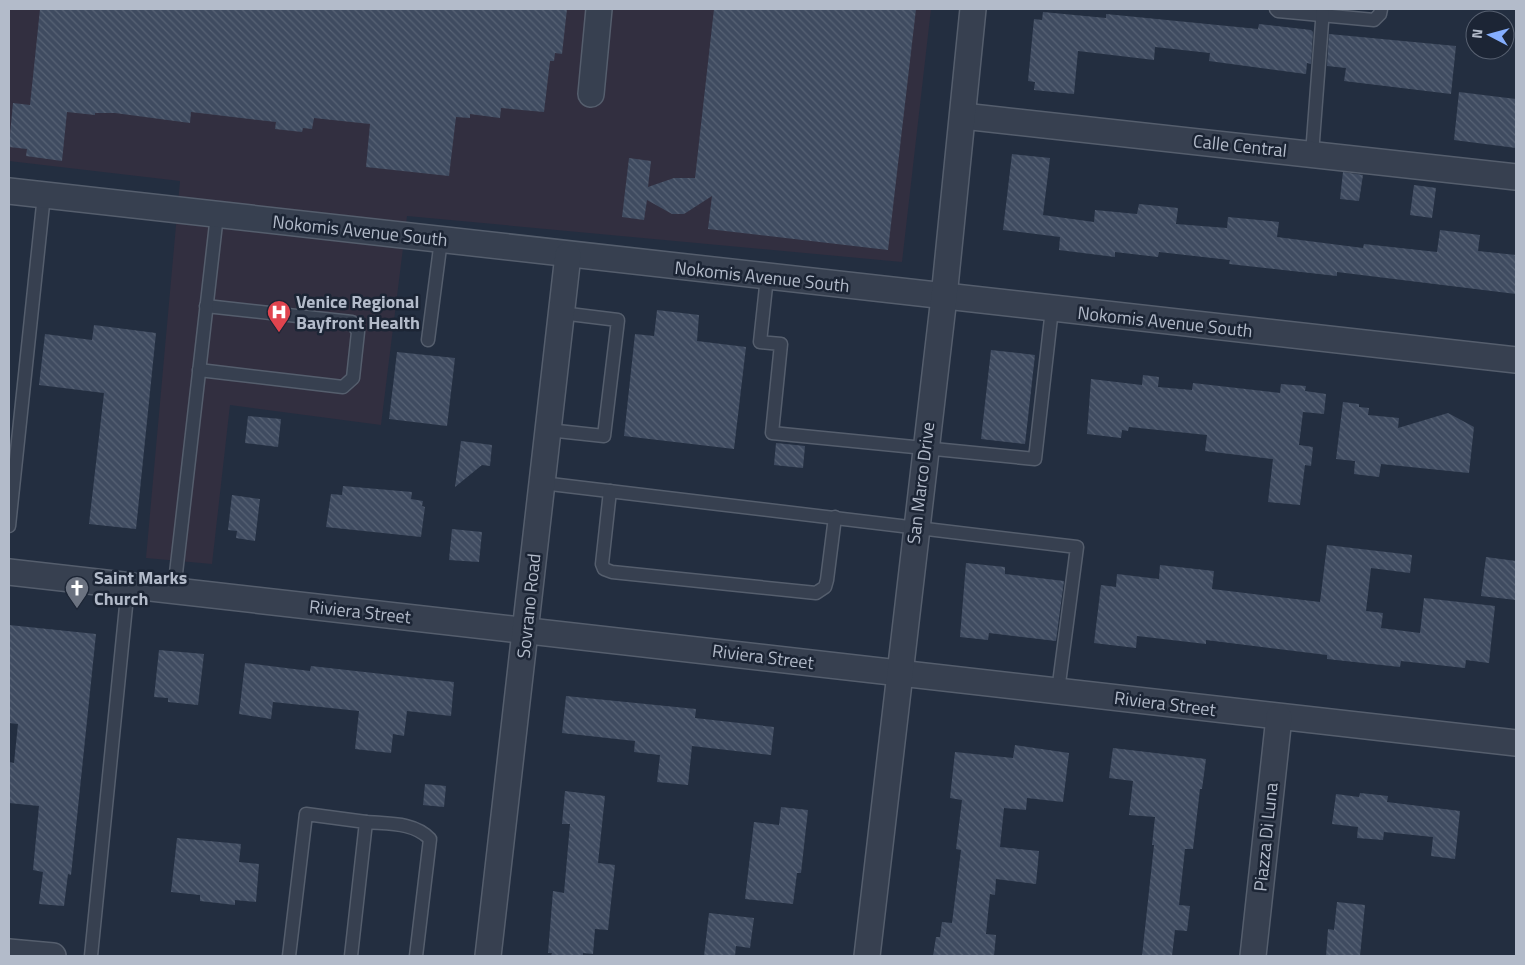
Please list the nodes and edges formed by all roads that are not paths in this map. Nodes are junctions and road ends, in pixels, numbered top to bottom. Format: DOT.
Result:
graph roads {
  1 [pos="599,9"];
  2 [pos="973,9"];
  3 [pos="1276,9"];
  4 [pos="1381,9"];
  5 [pos="1322,12"];
  6 [pos="591,94"];
  7 [pos="963,116"];
  8 [pos="1312,154"];
  9 [pos="1516,177"];
  10 [pos="9,192"];
  11 [pos="44,195"];
  12 [pos="216,215"];
  13 [pos="441,240"];
  14 [pos="568,255"];
  15 [pos="767,277"];
  16 [pos="944,297"];
  17 [pos="206,306"];
  18 [pos="1052,309"];
  19 [pos="561,313"];
  20 [pos="428,340"];
  21 [pos="1516,360"];
  22 [pos="199,370"];
  23 [pos="548,430"];
  24 [pos="925,447"];
  25 [pos="542,483"];
  26 [pos="610,491"];
  27 [pos="835,517"];
  28 [pos="9,526"];
  29 [pos="915,527"];
  30 [pos="9,572"];
  31 [pos="128,586"];
  32 [pos="174,591"];
  33 [pos="526,630"];
  34 [pos="899,673"];
  35 [pos="1058,691"];
  36 [pos="1279,717"];
  37 [pos="1516,743"];
  38 [pos="366,822"];
  39 [pos="9,952"];
  40 [pos="53,956"];
  41 [pos="91,956"];
  42 [pos="289,956"];
  43 [pos="351,956"];
  44 [pos="416,956"];
  45 [pos="488,956"];
  46 [pos="866,956"];
  47 [pos="1252,956"];
  1 -- 6 [label="street"];
  2 -- 7 [label="street, San Marco Drive"];
  3 -- 5 [label="lane"];
  4 -- 5 [label="lane"];
  5 -- 8 [label="lane"];
  7 -- 8 [label="street, Calle Central"];
  7 -- 16 [label="street, San Marco Drive"];
  8 -- 9 [label="street, Calle Central"];
  10 -- 11 [label="street, Nokomis Avenue South"];
  11 -- 12 [label="street, Nokomis Avenue South"];
  11 -- 28 [label="lane"];
  12 -- 13 [label="street, Nokomis Avenue South"];
  12 -- 17 [label="lane"];
  13 -- 14 [label="street, Nokomis Avenue South"];
  13 -- 20 [label="lane"];
  14 -- 15 [label="street, Nokomis Avenue South"];
  14 -- 19 [label="street, Sovrano Road"];
  15 -- 16 [label="street, Nokomis Avenue South"];
  15 -- 24 [label="lane"];
  16 -- 18 [label="street, Nokomis Avenue South"];
  16 -- 24 [label="street, San Marco Drive"];
  17 -- 22 [label="lane"];
  17 -- 22 [label="lane"];
  18 -- 21 [label="street, Nokomis Avenue South"];
  18 -- 24 [label="lane"];
  19 -- 23 [label="street, Sovrano Road"];
  19 -- 23 [label="lane"];
  22 -- 32 [label="lane"];
  23 -- 25 [label="street, Sovrano Road"];
  24 -- 29 [label="street, San Marco Drive"];
  25 -- 26 [label="lane"];
  25 -- 33 [label="street, Sovrano Road"];
  26 -- 27 [label="lane"];
  26 -- 27 [label="lane"];
  27 -- 29 [label="lane"];
  29 -- 34 [label="street, San Marco Drive"];
  29 -- 35 [label="lane"];
  30 -- 31 [label="street, Riviera Street"];
  31 -- 32 [label="street, Riviera Street"];
  31 -- 41 [label="lane"];
  32 -- 33 [label="street, Riviera Street"];
  33 -- 34 [label="street, Riviera Street"];
  33 -- 45 [label="street, Sovrano Road"];
  34 -- 35 [label="street, Riviera Street"];
  34 -- 46 [label="street, San Marco Drive"];
  35 -- 36 [label="street, Riviera Street"];
  36 -- 37 [label="street, Riviera Street"];
  36 -- 47 [label="street, Piazza Di Luna"];
  38 -- 42 [label="lane"];
  38 -- 43 [label="lane"];
  38 -- 44 [label="lane"];
  39 -- 40 [label="street"];
}
